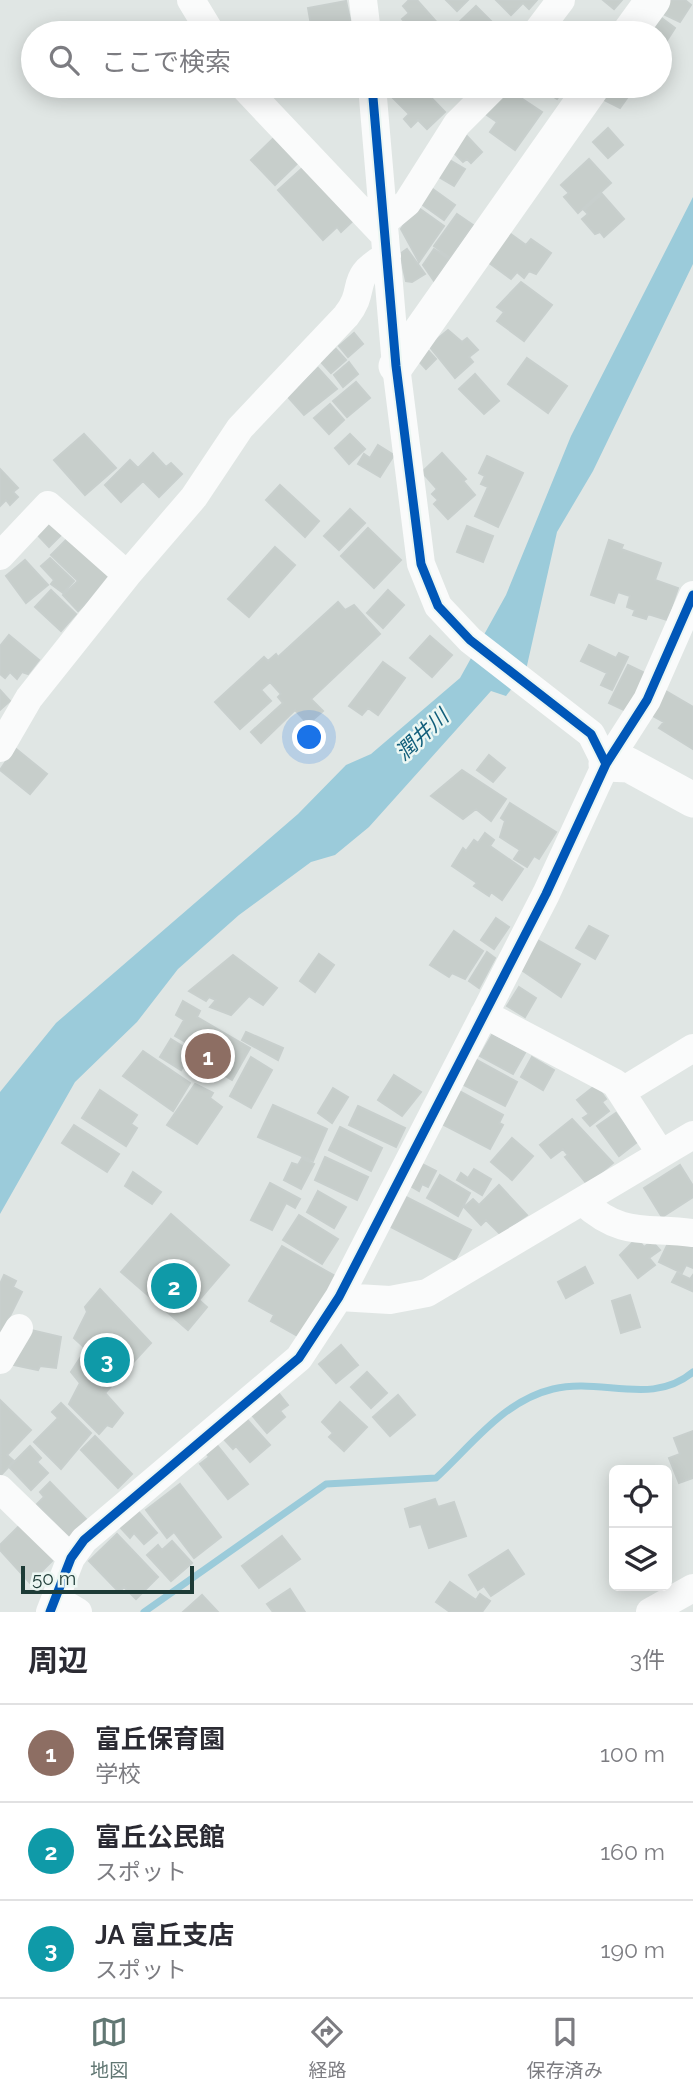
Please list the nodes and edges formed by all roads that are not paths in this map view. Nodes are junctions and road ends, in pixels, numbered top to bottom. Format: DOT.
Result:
graph roads {
  1 [pos="191,0"];
  2 [pos="363,0"];
  3 [pos="561,0"];
  4 [pos="653,0"];
  5 [pos="204,21"];
  6 [pos="366,21"];
  7 [pos="545,21"];
  8 [pos="638,21"];
  9 [pos="254,98"];
  10 [pos="373,98"];
  11 [pos="483,98"];
  12 [pos="585,98"];
  13 [pos="385,238"];
  14 [pos="397,366"];
  15 [pos="0,556"];
  16 [pos="127,575"];
  17 [pos="693,595"];
  18 [pos="0,748"];
  19 [pos="606,764"];
  20 [pos="693,800"];
  21 [pos="484,1014"];
  22 [pos="693,1048"];
  23 [pos="621,1092"];
  24 [pos="693,1135"];
  25 [pos="661,1154"];
  26 [pos="583,1202"];
  27 [pos="693,1233"];
  28 [pos="340,1297"];
  29 [pos="19,1328"];
  30 [pos="0,1360"];
  31 [pos="0,1489"];
  32 [pos="71,1558"];
  33 [pos="693,1588"];
  34 [pos="61,1608"];
  35 [pos="650,1612"];
  1 -- 5 [label="street"];
  2 -- 6 [label="street"];
  3 -- 7 [label="street"];
  4 -- 8 [label="street"];
  9 -- 13 [label="street"];
  10 -- 13 [label="street"];
  11 -- 13 [label="street"];
  12 -- 14 [label="street"];
  13 -- 14 [label="street"];
  13 -- 16 [label="street"];
  14 -- 19 [label="street"];
  15 -- 16 [label="street"];
  16 -- 18 [label="street"];
  17 -- 19 [label="street"];
  19 -- 20 [label="street"];
  19 -- 21 [label="street"];
  21 -- 23 [label="street"];
  21 -- 28 [label="street"];
  22 -- 23 [label="street"];
  23 -- 25 [label="street"];
  24 -- 25 [label="street"];
  25 -- 26 [label="street"];
  26 -- 27 [label="street"];
  26 -- 28 [label="street"];
  28 -- 32 [label="street"];
  29 -- 30 [label="street"];
  31 -- 32 [label="street"];
  32 -- 34 [label="street"];
  33 -- 35 [label="street"];
}
